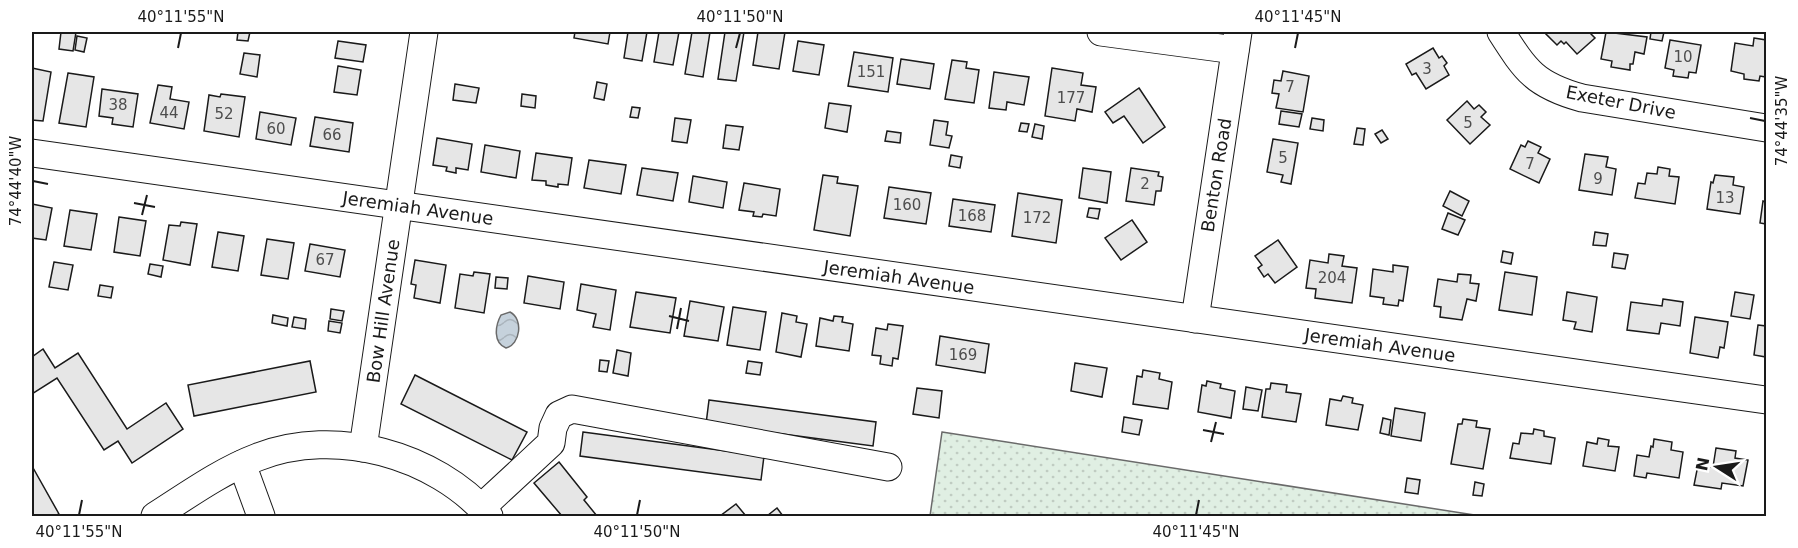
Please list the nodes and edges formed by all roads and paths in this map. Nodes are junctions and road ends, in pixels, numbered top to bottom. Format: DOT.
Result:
graph roads {
  1 [pos="424,32"];
  2 [pos="1101,32"];
  3 [pos="1501,32"];
  4 [pos="1236,41"];
  5 [pos="1767,128"];
  6 [pos="32,153"];
  7 [pos="399,205"];
  8 [pos="1195,319"];
  9 [pos="1767,400"];
  10 [pos="363,448"];
  11 [pos="242,464"];
  12 [pos="888,467"];
  13 [pos="485,512"];
  14 [pos="155,516"];
  15 [pos="261,516"];
  1 -- 7 [label="street, Bow Hill Avenue"];
  2 -- 4 [label="street"];
  3 -- 5 [label="street, Exeter Drive"];
  4 -- 8 [label="street, Benton Road"];
  6 -- 7 [label="street, Jeremiah Avenue"];
  7 -- 8 [label="street, Jeremiah Avenue"];
  7 -- 10 [label="street, Bow Hill Avenue"];
  8 -- 9 [label="street, Jeremiah Avenue"];
  10 -- 11 [label="street"];
  10 -- 13 [label="street"];
  11 -- 14 [label="street"];
  11 -- 15 [label="street"];
  12 -- 13 [label="street"];
}
